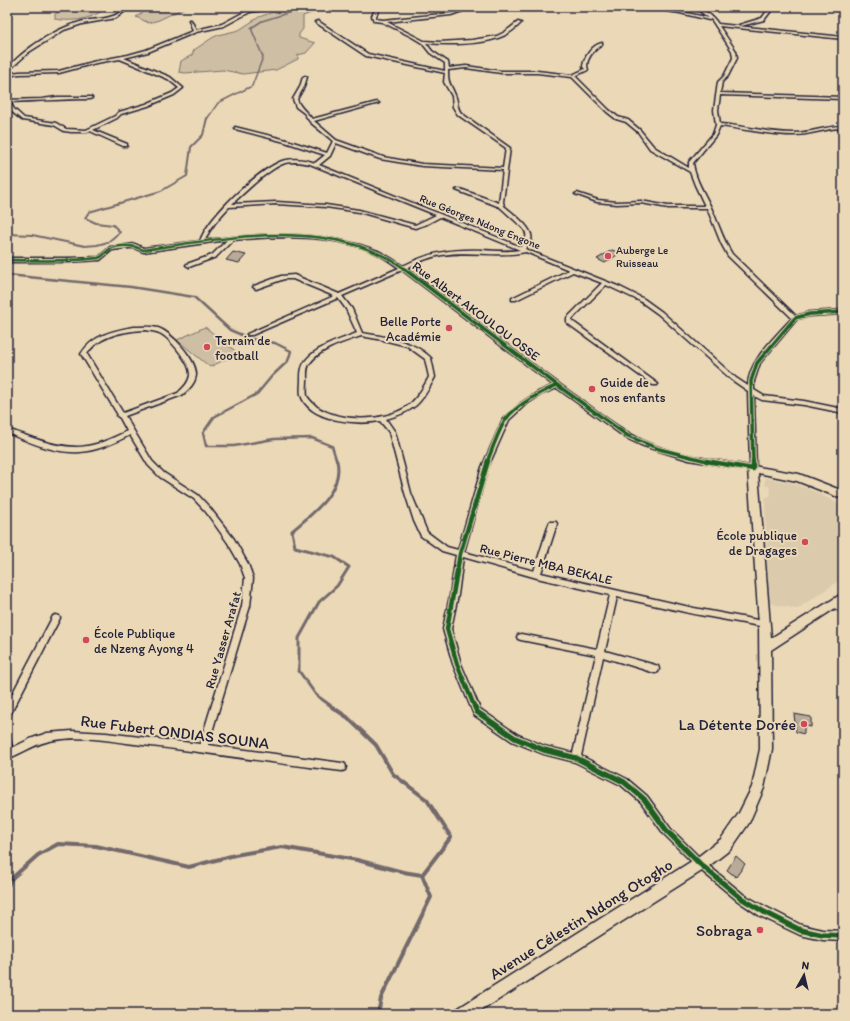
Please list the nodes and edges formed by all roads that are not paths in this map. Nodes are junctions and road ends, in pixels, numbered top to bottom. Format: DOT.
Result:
graph roads {
  1 [pos="128,7"];
  2 [pos="378,7"];
  3 [pos="472,7"];
  4 [pos="642,7"];
  5 [pos="696,7"];
  6 [pos="772,7"];
  7 [pos="269,8"];
  8 [pos="714,20"];
  9 [pos="383,21"];
  10 [pos="190,22"];
  11 [pos="317,22"];
  12 [pos="519,23"];
  13 [pos="717,25"];
  14 [pos="738,26"];
  15 [pos="195,32"];
  16 [pos="843,38"];
  17 [pos="423,42"];
  18 [pos="601,44"];
  19 [pos="119,57"];
  20 [pos="447,70"];
  21 [pos="7,71"];
  22 [pos="7,75"];
  23 [pos="573,76"];
  24 [pos="305,77"];
  25 [pos="718,94"];
  26 [pos="90,98"];
  27 [pos="843,98"];
  28 [pos="8,102"];
  29 [pos="377,103"];
  30 [pos="310,121"];
  31 [pos="718,125"];
  32 [pos="843,127"];
  33 [pos="236,128"];
  34 [pos="91,130"];
  35 [pos="335,141"];
  36 [pos="125,145"];
  37 [pos="328,155"];
  38 [pos="316,165"];
  39 [pos="506,169"];
  40 [pos="691,171"];
  41 [pos="458,190"];
  42 [pos="576,194"];
  43 [pos="228,206"];
  44 [pos="502,206"];
  45 [pos="708,207"];
  46 [pos="438,216"];
  47 [pos="231,239"];
  48 [pos="202,242"];
  49 [pos="524,250"];
  50 [pos="7,260"];
  51 [pos="189,265"];
  52 [pos="403,268"];
  53 [pos="572,270"];
  54 [pos="605,283"];
  55 [pos="256,287"];
  56 [pos="339,296"];
  57 [pos="514,299"];
  58 [pos="843,312"];
  59 [pos="795,318"];
  60 [pos="250,334"];
  61 [pos="360,334"];
  62 [pos="655,384"];
  63 [pos="557,385"];
  64 [pos="751,392"];
  65 [pos="843,410"];
  66 [pos="120,416"];
  67 [pos="382,419"];
  68 [pos="7,431"];
  69 [pos="131,432"];
  70 [pos="753,469"];
  71 [pos="843,495"];
  72 [pos="553,524"];
  73 [pos="460,554"];
  74 [pos="537,575"];
  75 [pos="614,593"];
  76 [pos="840,604"];
  77 [pos="56,618"];
  78 [pos="764,624"];
  79 [pos="521,636"];
  80 [pos="765,648"];
  81 [pos="601,654"];
  82 [pos="655,668"];
  83 [pos="7,712"];
  84 [pos="7,741"];
  85 [pos="203,749"];
  86 [pos="8,755"];
  87 [pos="576,758"];
  88 [pos="342,766"];
  89 [pos="700,864"];
  90 [pos="843,936"];
  91 [pos="462,1014"];
  1 -- 21 [label="street"];
  2 -- 9 [label="street"];
  3 -- 9 [label="street"];
  4 -- 8 [label="street"];
  5 -- 8 [label="street"];
  6 -- 14 [label="street"];
  7 -- 15 [label="street"];
  8 -- 13 [label="street"];
  9 -- 17 [label="street"];
  10 -- 15 [label="street"];
  11 -- 20 [label="street"];
  12 -- 17 [label="street"];
  13 -- 14 [label="street"];
  13 -- 25 [label="street"];
  14 -- 16 [label="street"];
  15 -- 19 [label="street"];
  17 -- 20 [label="street"];
  18 -- 23 [label="street"];
  19 -- 22 [label="street"];
  19 -- 34 [label="street"];
  20 -- 23 [label="street"];
  20 -- 39 [label="street"];
  23 -- 40 [label="street"];
  24 -- 30 [label="street"];
  25 -- 27 [label="street"];
  25 -- 31 [label="street"];
  26 -- 28 [label="street"];
  28 -- 34 [label="street"];
  29 -- 30 [label="street"];
  30 -- 35 [label="street"];
  31 -- 32 [label="street"];
  31 -- 40 [label="street"];
  33 -- 37 [label="street"];
  34 -- 36 [label="street"];
  35 -- 37 [label="street"];
  35 -- 39 [label="street"];
  37 -- 38 [label="street"];
  38 -- 43 [label="street, Rue Géorges Ndong Engone"];
  38 -- 46 [label="street, Rue Géorges Ndong Engone"];
  39 -- 44 [label="street"];
  40 -- 45 [label="street"];
  41 -- 44 [label="street"];
  42 -- 45 [label="street"];
  43 -- 46 [label="street"];
  43 -- 48 [label="street, Rue Géorges Ndong Engone"];
  44 -- 49 [label="street"];
  45 -- 59 [label="street"];
  46 -- 49 [label="street, Rue Géorges Ndong Engone"];
  47 -- 48 [label="street, Rue Albert AKOULOU OSSE"];
  47 -- 51 [label="street"];
  47 -- 52 [label="street, Rue Albert AKOULOU OSSE"];
  48 -- 50 [label="street, Rue Albert AKOULOU OSSE"];
  49 -- 52 [label="street"];
  49 -- 53 [label="street, Rue Géorges Ndong Engone"];
  52 -- 56 [label="street"];
  52 -- 63 [label="street, Rue Albert AKOULOU OSSE"];
  53 -- 54 [label="street, Rue Géorges Ndong Engone"];
  53 -- 57 [label="street"];
  54 -- 62 [label="street"];
  54 -- 64 [label="street, Rue Géorges Ndong Engone"];
  55 -- 56 [label="street"];
  56 -- 60 [label="street"];
  56 -- 61 [label="street"];
  58 -- 59 [label="street"];
  59 -- 64 [label="street"];
  61 -- 67 [label="street"];
  61 -- 67 [label="street"];
  63 -- 70 [label="street, Rue Albert AKOULOU OSSE"];
  63 -- 73 [label="street"];
  64 -- 65 [label="street, Rue Géorges Ndong Engone"];
  64 -- 70 [label="street"];
  66 -- 66 [label="street, Rue Yasser Arafat"];
  66 -- 69 [label="street, Rue Yasser Arafat"];
  67 -- 73 [label="street, Rue Pierre MBA BEKALE"];
  68 -- 69 [label="street"];
  69 -- 85 [label="street, Rue Yasser Arafat"];
  70 -- 71 [label="main road"];
  70 -- 78 [label="main road, Avenue Célestin Ndong Otogho"];
  72 -- 74 [label="street"];
  73 -- 74 [label="street, Rue Pierre MBA BEKALE"];
  73 -- 87 [label="street"];
  74 -- 75 [label="street, Rue Pierre MBA BEKALE"];
  75 -- 78 [label="street, Rue Pierre MBA BEKALE"];
  75 -- 81 [label="street"];
  76 -- 80 [label="main road"];
  77 -- 83 [label="street"];
  78 -- 80 [label="main road, Avenue Célestin Ndong Otogho"];
  79 -- 81 [label="street"];
  80 -- 89 [label="main road, Avenue Célestin Ndong Otogho"];
  81 -- 82 [label="street"];
  81 -- 87 [label="street"];
  84 -- 86 [label="street"];
  85 -- 86 [label="street, Rue Fubert ONDIAS SOUNA"];
  85 -- 88 [label="street, Rue Fubert ONDIAS SOUNA"];
  87 -- 89 [label="street"];
  89 -- 90 [label="street"];
  89 -- 91 [label="main road, Avenue Célestin Ndong Otogho"];
}
